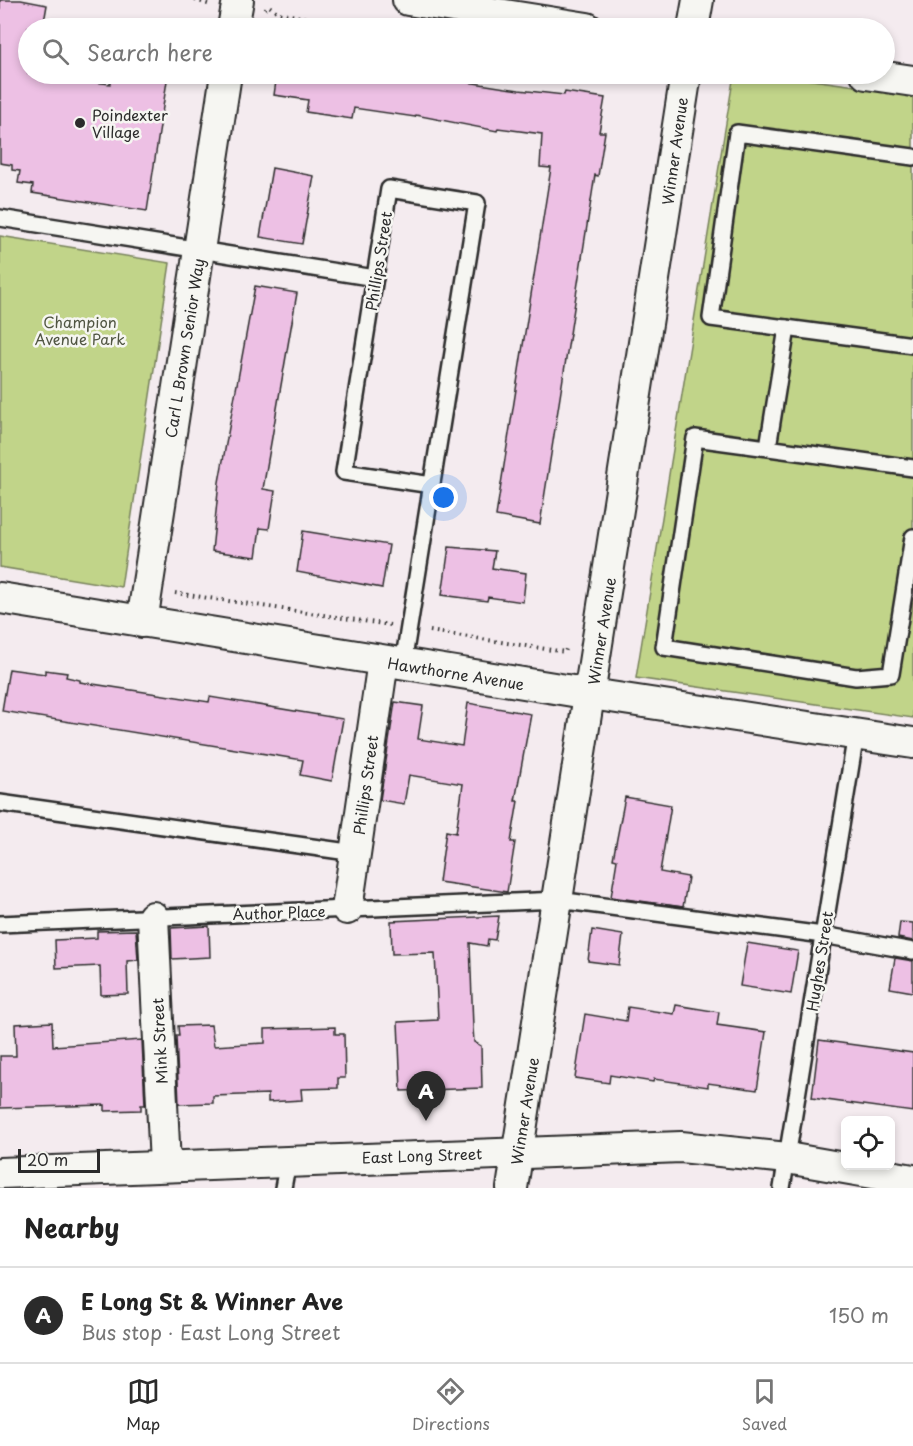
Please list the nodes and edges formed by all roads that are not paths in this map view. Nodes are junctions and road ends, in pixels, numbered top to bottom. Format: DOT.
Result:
graph roads {
  1 [pos="408,0"];
  2 [pos="698,0"];
  3 [pos="523,18"];
  4 [pos="695,18"];
  5 [pos="895,78"];
  6 [pos="913,81"];
  7 [pos="224,84"];
  8 [pos="684,84"];
  9 [pos="913,157"];
  10 [pos="0,218"];
  11 [pos="199,250"];
  12 [pos="375,278"];
  13 [pos="787,328"];
  14 [pos="913,345"];
  15 [pos="768,447"];
  16 [pos="913,468"];
  17 [pos="432,485"];
  18 [pos="913,537"];
  19 [pos="0,598"];
  20 [pos="142,622"];
  21 [pos="393,662"];
  22 [pos="591,694"];
  23 [pos="856,734"];
  24 [pos="913,743"];
  25 [pos="0,803"];
  26 [pos="355,853"];
  27 [pos="558,900"];
  28 [pos="347,909"];
  29 [pos="153,917"];
  30 [pos="0,924"];
  31 [pos="823,935"];
  32 [pos="913,951"];
  33 [pos="518,1151"];
  34 [pos="787,1158"];
  35 [pos="165,1165"];
  36 [pos="0,1173"];
  37 [pos="286,1174"];
  38 [pos="913,1180"];
  39 [pos="512,1188"];
  40 [pos="782,1188"];
  1 -- 3 [label="street"];
  2 -- 4 [label="street"];
  5 -- 6 [label="street"];
  7 -- 11 [label="street, Carl L Brown Senior Way"];
  8 -- 22 [label="street, Winner Avenue"];
  9 -- 13 [label="lane"];
  10 -- 11 [label="lane"];
  11 -- 12 [label="lane"];
  11 -- 20 [label="street, Carl L Brown Senior Way"];
  12 -- 17 [label="lane, Phillips Street"];
  12 -- 17 [label="lane, Phillips Street"];
  13 -- 14 [label="lane"];
  13 -- 15 [label="lane"];
  15 -- 16 [label="lane"];
  15 -- 18 [label="lane"];
  17 -- 21 [label="lane, Phillips Street"];
  19 -- 20 [label="street, Hawthorne Avenue"];
  20 -- 21 [label="street, Hawthorne Avenue"];
  21 -- 22 [label="street, Hawthorne Avenue"];
  21 -- 26 [label="street, Phillips Street"];
  22 -- 23 [label="street, Hawthorne Avenue"];
  22 -- 27 [label="street, Winner Avenue"];
  23 -- 24 [label="street, Hawthorne Avenue"];
  23 -- 31 [label="lane, Hughes Street"];
  25 -- 26 [label="lane"];
  26 -- 28 [label="street, Phillips Street"];
  27 -- 28 [label="lane, Author Place"];
  27 -- 31 [label="lane, Author Place"];
  27 -- 33 [label="street, Winner Avenue"];
  28 -- 29 [label="lane, Author Place"];
  29 -- 30 [label="lane, Author Place"];
  29 -- 35 [label="street, Mink Street"];
  31 -- 32 [label="lane, Author Place"];
  31 -- 34 [label="lane, Hughes Street"];
  33 -- 34 [label="street, East Long Street"];
  33 -- 37 [label="street, East Long Street"];
  33 -- 39 [label="street, Winner Avenue"];
  34 -- 38 [label="street, East Long Street"];
  34 -- 40 [label="lane, Hughes Street"];
  35 -- 36 [label="street, East Long Street"];
  35 -- 37 [label="street, East Long Street"];
}
